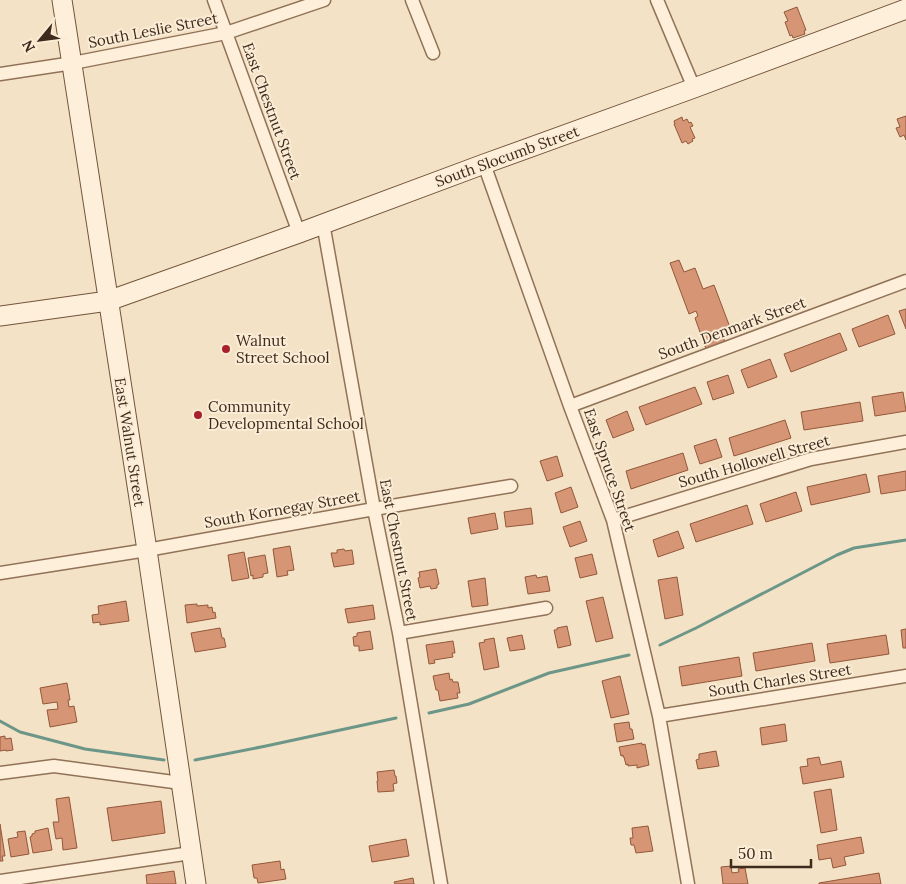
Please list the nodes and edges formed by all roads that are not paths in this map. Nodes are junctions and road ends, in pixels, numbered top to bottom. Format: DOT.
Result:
graph roads {
  1 [pos="62,0"];
  2 [pos="214,0"];
  3 [pos="324,0"];
  4 [pos="412,0"];
  5 [pos="657,0"];
  6 [pos="906,9"];
  7 [pos="226,33"];
  8 [pos="433,53"];
  9 [pos="73,63"];
  10 [pos="0,74"];
  11 [pos="694,88"];
  12 [pos="484,164"];
  13 [pos="323,223"];
  14 [pos="299,233"];
  15 [pos="906,281"];
  16 [pos="108,301"];
  17 [pos="0,316"];
  18 [pos="570,406"];
  19 [pos="906,442"];
  20 [pos="511,486"];
  21 [pos="374,509"];
  22 [pos="613,520"];
  23 [pos="147,550"];
  24 [pos="0,573"];
  25 [pos="546,608"];
  26 [pos="399,633"];
  27 [pos="906,676"];
  28 [pos="659,716"];
  29 [pos="0,773"];
  30 [pos="181,783"];
  31 [pos="192,853"];
  32 [pos="0,881"];
  33 [pos="196,884"];
  34 [pos="441,884"];
  35 [pos="688,884"];
  1 -- 9 [label="street, East Walnut Street"];
  2 -- 7 [label="street, East Chestnut Street"];
  3 -- 7 [label="street, South Leslie Street"];
  4 -- 8 [label="street"];
  5 -- 11 [label="street"];
  6 -- 11 [label="street, South Slocumb Street"];
  7 -- 9 [label="street, South Leslie Street"];
  7 -- 14 [label="street, East Chestnut Street"];
  9 -- 10 [label="street, South Leslie Street"];
  9 -- 16 [label="street, East Walnut Street"];
  11 -- 12 [label="street, South Slocumb Street"];
  12 -- 13 [label="street, South Slocumb Street"];
  12 -- 18 [label="street, East Spruce Street"];
  13 -- 14 [label="street, South Slocumb Street"];
  13 -- 21 [label="street, East Chestnut Street"];
  14 -- 16 [label="street, South Slocumb Street"];
  15 -- 18 [label="street, South Denmark Street"];
  16 -- 17 [label="street, South Slocumb Street"];
  16 -- 23 [label="street, East Walnut Street"];
  18 -- 22 [label="street, East Spruce Street"];
  19 -- 22 [label="street, South Hollowell Street"];
  20 -- 21 [label="street, South Kornegay Street"];
  21 -- 23 [label="street, South Kornegay Street"];
  21 -- 26 [label="street, East Chestnut Street"];
  22 -- 28 [label="street, East Spruce Street"];
  23 -- 24 [label="street, South Kornegay Street"];
  23 -- 30 [label="street, East Walnut Street"];
  25 -- 26 [label="street"];
  26 -- 34 [label="street, East Chestnut Street"];
  27 -- 28 [label="street, South Charles Street"];
  28 -- 35 [label="street, East Spruce Street"];
  29 -- 30 [label="street"];
  30 -- 31 [label="street, East Walnut Street"];
  31 -- 32 [label="street"];
  31 -- 33 [label="street, East Walnut Street"];
}
